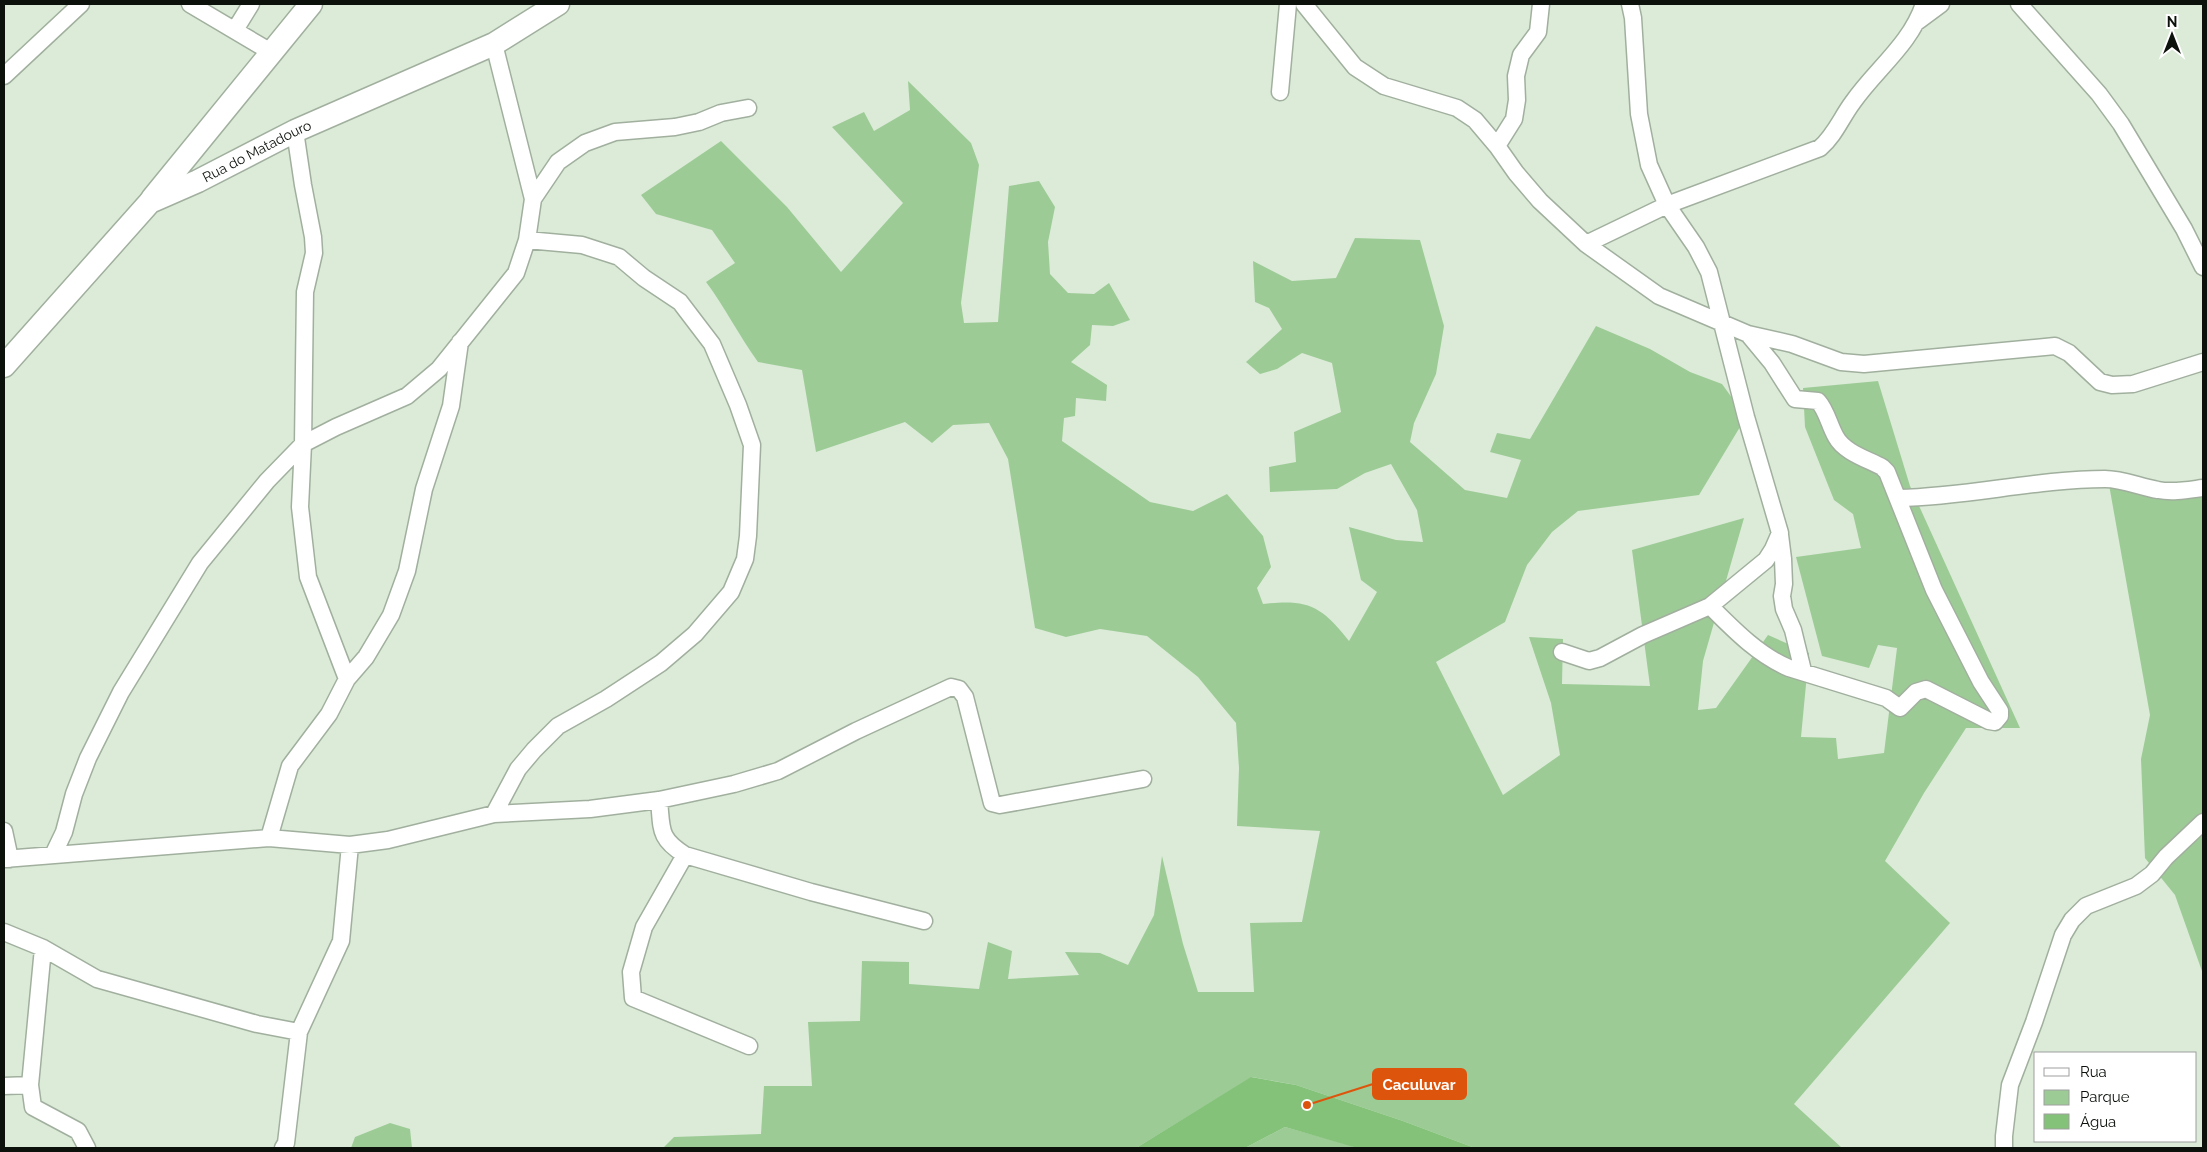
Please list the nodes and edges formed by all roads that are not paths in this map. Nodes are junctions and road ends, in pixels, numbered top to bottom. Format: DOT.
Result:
graph roads {
  1 [pos="81,4"];
  2 [pos="190,4"];
  3 [pos="251,4"];
  4 [pos="311,4"];
  5 [pos="558,4"];
  6 [pos="1288,4"];
  7 [pos="1304,4"];
  8 [pos="1541,4"];
  9 [pos="1630,4"];
  10 [pos="1924,4"];
  11 [pos="1941,4"];
  12 [pos="2019,4"];
  13 [pos="1918,21"];
  14 [pos="235,30"];
  15 [pos="494,44"];
  16 [pos="271,52"];
  17 [pos="4,76"];
  18 [pos="1280,92"];
  19 [pos="748,108"];
  20 [pos="296,131"];
  21 [pos="1497,146"];
  22 [pos="533,199"];
  23 [pos="150,202"];
  24 [pos="1667,205"];
  25 [pos="528,240"];
  26 [pos="1586,244"];
  27 [pos="2203,267"];
  28 [pos="1724,324"];
  29 [pos="1748,334"];
  30 [pos="460,342"];
  31 [pos="2203,362"];
  32 [pos="4,366"];
  33 [pos="303,444"];
  34 [pos="2203,488"];
  35 [pos="1899,498"];
  36 [pos="1780,533"];
  37 [pos="1710,606"];
  38 [pos="1562,652"];
  39 [pos="1803,671"];
  40 [pos="347,679"];
  41 [pos="1143,779"];
  42 [pos="659,800"];
  43 [pos="494,814"];
  44 [pos="2203,822"];
  45 [pos="4,831"];
  46 [pos="269,838"];
  47 [pos="350,845"];
  48 [pos="53,855"];
  49 [pos="685,855"];
  50 [pos="7,859"];
  51 [pos="924,921"];
  52 [pos="4,932"];
  53 [pos="43,948"];
  54 [pos="299,1032"];
  55 [pos="749,1046"];
  56 [pos="30,1085"];
  57 [pos="4,1086"];
  58 [pos="87,1148"];
  59 [pos="283,1148"];
  60 [pos="2004,1148"];
  1 -- 17 [label="street"];
  2 -- 14 [label="street"];
  3 -- 14 [label="street"];
  4 -- 16 [label="street"];
  5 -- 15 [label="street, Rua do Matadouro"];
  6 -- 18 [label="street"];
  7 -- 21 [label="street"];
  8 -- 21 [label="street"];
  9 -- 24 [label="street"];
  10 -- 13 [label="street"];
  11 -- 13 [label="street"];
  12 -- 27 [label="street"];
  13 -- 24 [label="street"];
  14 -- 16 [label="street"];
  15 -- 20 [label="street, Rua do Matadouro"];
  15 -- 22 [label="street"];
  16 -- 23 [label="street"];
  19 -- 22 [label="street"];
  20 -- 23 [label="street, Rua do Matadouro"];
  20 -- 33 [label="street"];
  21 -- 26 [label="street"];
  22 -- 25 [label="street"];
  23 -- 32 [label="street, Rua do Matadouro"];
  24 -- 26 [label="street"];
  24 -- 28 [label="street"];
  25 -- 30 [label="street"];
  25 -- 43 [label="street"];
  26 -- 28 [label="street"];
  28 -- 29 [label="street"];
  28 -- 36 [label="street"];
  29 -- 31 [label="street"];
  29 -- 35 [label="street"];
  30 -- 33 [label="street"];
  30 -- 40 [label="street"];
  33 -- 40 [label="street"];
  33 -- 48 [label="street"];
  34 -- 35 [label="street"];
  35 -- 39 [label="street"];
  36 -- 37 [label="street"];
  36 -- 39 [label="street"];
  37 -- 38 [label="street"];
  37 -- 39 [label="street"];
  40 -- 46 [label="street"];
  41 -- 42 [label="street"];
  42 -- 43 [label="street"];
  42 -- 49 [label="street"];
  43 -- 47 [label="street"];
  44 -- 60 [label="street"];
  45 -- 50 [label="street"];
  46 -- 47 [label="street"];
  46 -- 48 [label="street"];
  47 -- 54 [label="street"];
  48 -- 50 [label="street"];
  49 -- 51 [label="street"];
  49 -- 55 [label="street"];
  52 -- 53 [label="street"];
  53 -- 54 [label="street"];
  53 -- 56 [label="street"];
  54 -- 59 [label="street"];
  56 -- 57 [label="street"];
  56 -- 58 [label="street"];
}
